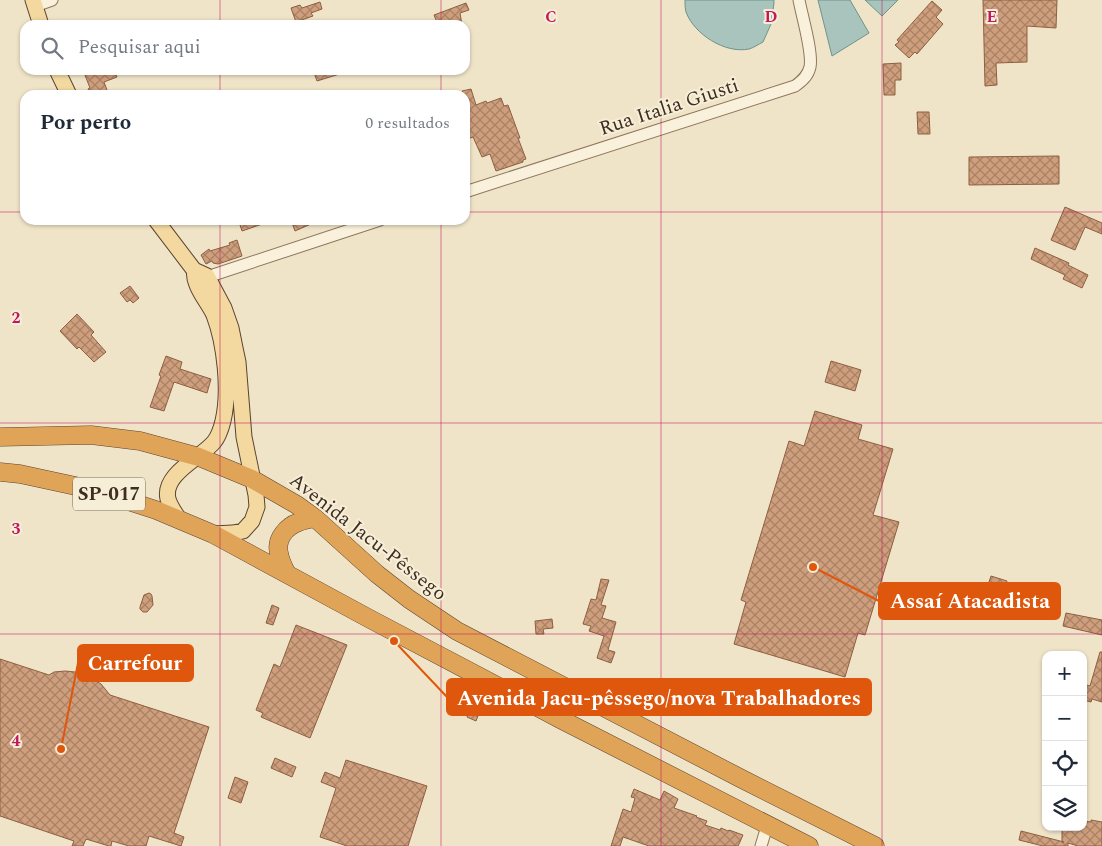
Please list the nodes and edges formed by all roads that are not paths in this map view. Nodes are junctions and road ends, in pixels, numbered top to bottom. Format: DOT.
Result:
graph roads {
  1 [pos="52,0"];
  2 [pos="798,0"];
  3 [pos="34,3"];
  4 [pos="39,20"];
  5 [pos="59,75"];
  6 [pos="67,90"];
  7 [pos="470,190"];
  8 [pos="160,225"];
  9 [pos="364,225"];
  10 [pos="199,276"];
  11 [pos="0,437"];
  12 [pos="199,456"];
  13 [pos="0,472"];
  14 [pos="252,479"];
  15 [pos="315,518"];
  16 [pos="179,519"];
  17 [pos="213,534"];
  18 [pos="286,572"];
  19 [pos="768,826"];
  20 [pos="761,846"];
  21 [pos="808,846"];
  22 [pos="875,846"];
  1 -- 3 [label="street"];
  2 -- 7 [label="street, Rua Italia Giusti"];
  3 -- 4 [label="main road"];
  5 -- 6 [label="main road"];
  8 -- 10 [label="main road"];
  9 -- 10 [label="street"];
  10 -- 12 [label="main road"];
  10 -- 14 [label="main road"];
  11 -- 12 [label="highway, Avenida Jacu-Pêssego"];
  12 -- 14 [label="highway, Avenida Jacu-Pêssego"];
  12 -- 16 [label="main road"];
  13 -- 16 [label="highway, SP-017"];
  14 -- 15 [label="highway, Avenida Jacu-Pêssego"];
  14 -- 17 [label="main road"];
  15 -- 18 [label="highway"];
  15 -- 22 [label="highway, Avenida Jacu-Pêssego"];
  16 -- 17 [label="highway, SP-017"];
  17 -- 18 [label="highway, SP-017"];
  18 -- 19 [label="highway, SP-017"];
  19 -- 20 [label="street"];
  19 -- 21 [label="highway, SP-017"];
}
